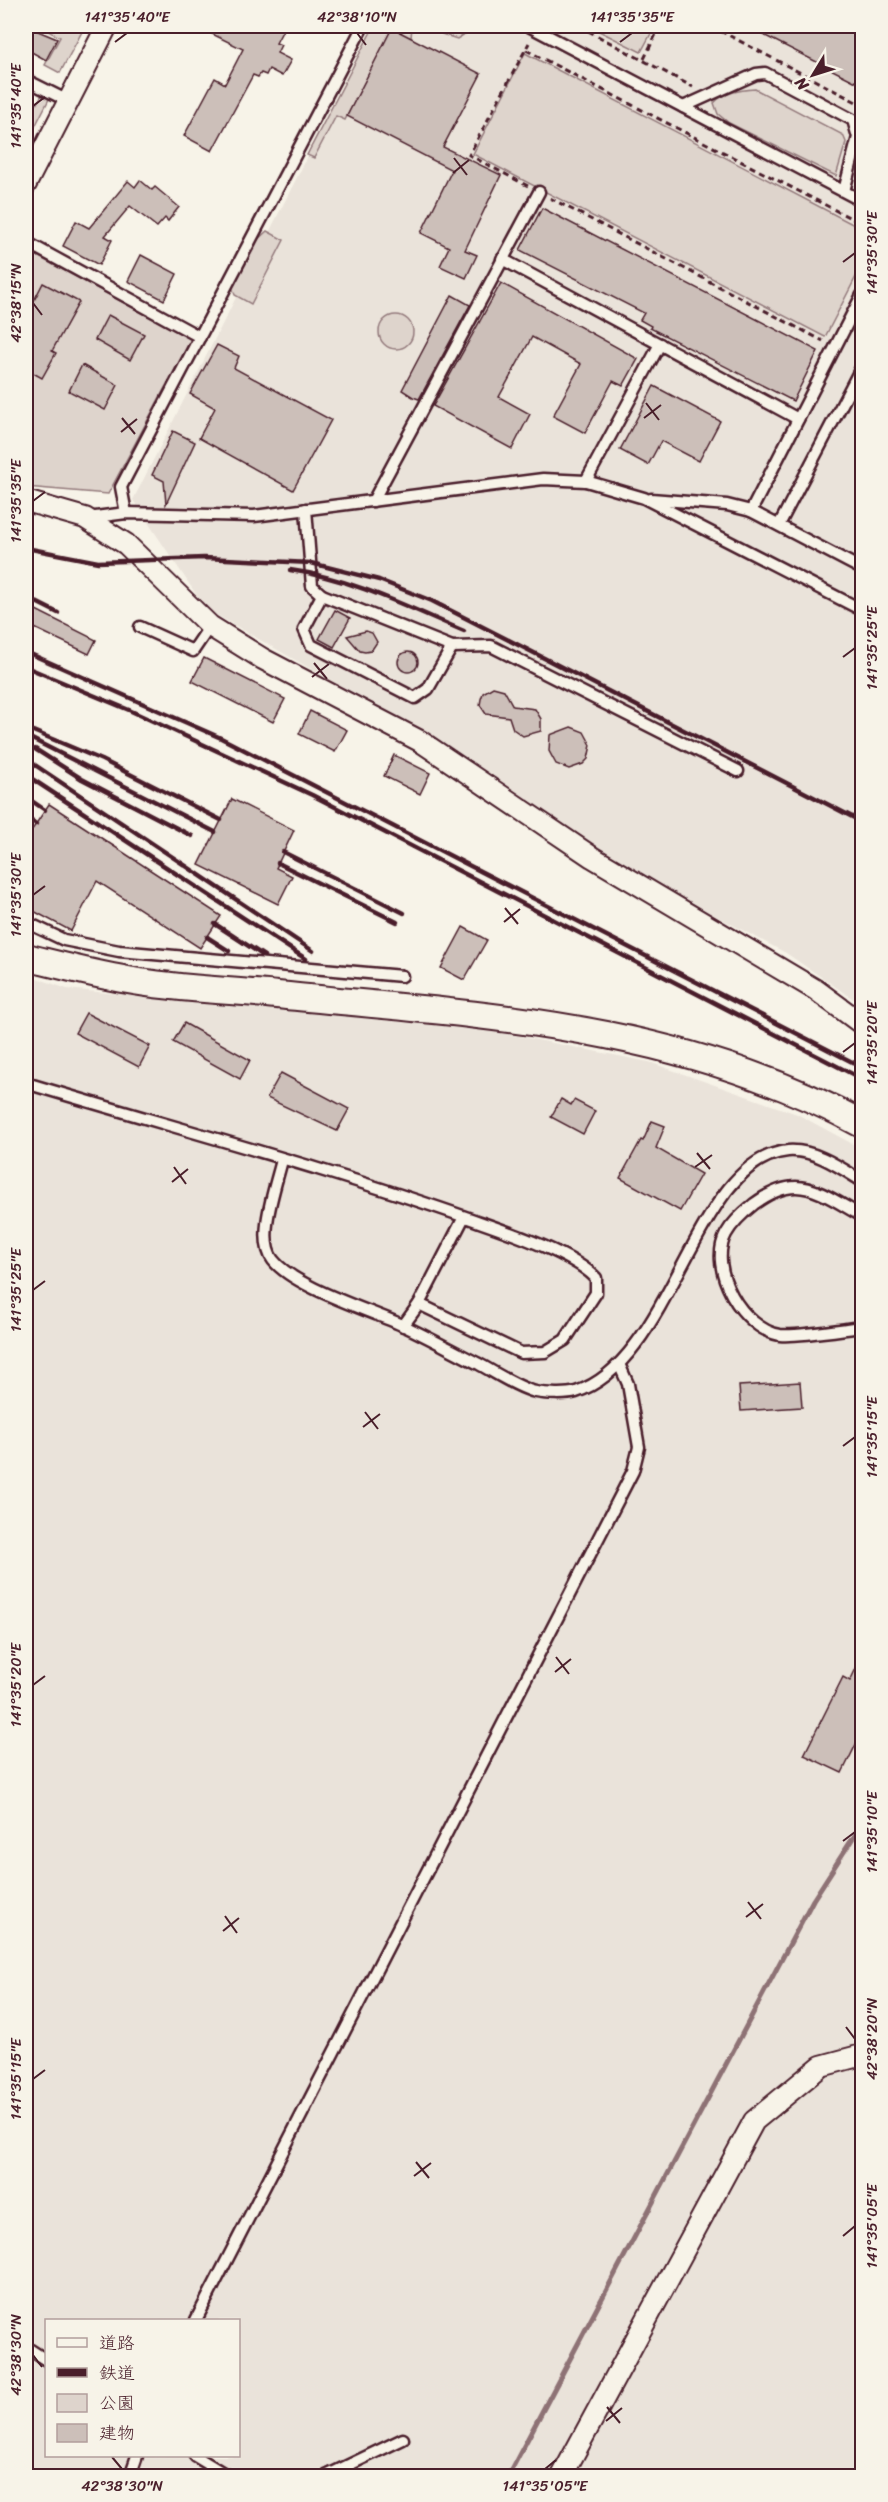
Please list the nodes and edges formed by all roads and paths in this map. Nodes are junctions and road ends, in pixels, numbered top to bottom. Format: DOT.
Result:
graph roads {
  1 [pos="107,26"];
  2 [pos="363,26"];
  3 [pos="579,26"];
  4 [pos="660,26"];
  5 [pos="711,26"];
  6 [pos="533,27"];
  7 [pos="525,50"];
  8 [pos="643,59"];
  9 [pos="26,80"];
  10 [pos="708,96"];
  11 [pos="68,100"];
  12 [pos="862,105"];
  13 [pos="683,107"];
  14 [pos="26,184"];
  15 [pos="844,191"];
  16 [pos="538,192"];
  17 [pos="862,201"];
  18 [pos="862,224"];
  19 [pos="26,242"];
  20 [pos="502,259"];
  21 [pos="862,295"];
  22 [pos="200,338"];
  23 [pos="660,344"];
  24 [pos="836,347"];
  25 [pos="862,366"];
  26 [pos="798,419"];
  27 [pos="586,481"];
  28 [pos="644,498"];
  29 [pos="26,501"];
  30 [pos="373,501"];
  31 [pos="306,509"];
  32 [pos="752,511"];
  33 [pos="126,513"];
  34 [pos="86,518"];
  35 [pos="779,525"];
  36 [pos="862,569"];
  37 [pos="322,595"];
  38 [pos="862,610"];
  39 [pos="210,626"];
  40 [pos="140,627"];
  41 [pos="452,647"];
  42 [pos="738,771"];
  43 [pos="26,922"];
  44 [pos="26,957"];
  45 [pos="402,976"];
  46 [pos="862,1024"];
  47 [pos="26,1083"];
  48 [pos="862,1124"];
  49 [pos="282,1160"];
  50 [pos="862,1181"];
  51 [pos="464,1216"];
  52 [pos="862,1216"];
  53 [pos="419,1304"];
  54 [pos="404,1326"];
  55 [pos="862,1327"];
  56 [pos="619,1364"];
  57 [pos="862,2055"];
  58 [pos="197,2319"];
  59 [pos="29,2349"];
  60 [pos="45,2359"];
  61 [pos="403,2439"];
  62 [pos="136,2457"];
  63 [pos="197,2457"];
  64 [pos="130,2476"];
  65 [pos="228,2476"];
  66 [pos="326,2476"];
  67 [pos="562,2476"];
  1 -- 11 [label="street"];
  2 -- 22 [label="lane"];
  3 -- 8 [label="path"];
  4 -- 8 [label="path"];
  5 -- 12 [label="path"];
  6 -- 7 [label="path"];
  6 -- 13 [label="lane"];
  7 -- 16 [label="path"];
  7 -- 18 [label="path"];
  8 -- 10 [label="path"];
  9 -- 11 [label="lane"];
  10 -- 13 [label="lane"];
  10 -- 15 [label="lane"];
  11 -- 14 [label="street"];
  13 -- 15 [label="lane"];
  15 -- 17 [label="lane"];
  16 -- 20 [label="lane"];
  16 -- 24 [label="path"];
  19 -- 22 [label="lane"];
  20 -- 23 [label="lane"];
  20 -- 30 [label="lane"];
  21 -- 24 [label="lane"];
  22 -- 33 [label="lane"];
  23 -- 26 [label="lane"];
  23 -- 27 [label="lane"];
  24 -- 26 [label="lane"];
  25 -- 35 [label="lane"];
  26 -- 32 [label="lane"];
  27 -- 28 [label="lane"];
  27 -- 30 [label="lane"];
  28 -- 32 [label="lane"];
  28 -- 38 [label="lane"];
  29 -- 34 [label="street"];
  30 -- 31 [label="lane"];
  31 -- 33 [label="lane"];
  31 -- 37 [label="lane"];
  32 -- 35 [label="lane"];
  33 -- 34 [label="lane"];
  34 -- 39 [label="street"];
  35 -- 36 [label="lane"];
  37 -- 41 [label="lane"];
  37 -- 41 [label="lane"];
  39 -- 40 [label="lane"];
  39 -- 46 [label="street"];
  41 -- 42 [label="lane"];
  43 -- 45 [label="lane"];
  44 -- 48 [label="street"];
  47 -- 49 [label="lane"];
  49 -- 51 [label="lane"];
  49 -- 54 [label="lane"];
  50 -- 56 [label="lane"];
  51 -- 53 [label="lane"];
  51 -- 53 [label="lane"];
  52 -- 55 [label="lane"];
  53 -- 54 [label="lane"];
  54 -- 56 [label="lane"];
  56 -- 58 [label="lane"];
  57 -- 67 [label="street"];
  59 -- 60 [label="lane"];
  61 -- 66 [label="lane"];
  62 -- 64 [label="lane"];
  63 -- 65 [label="lane"];
}
